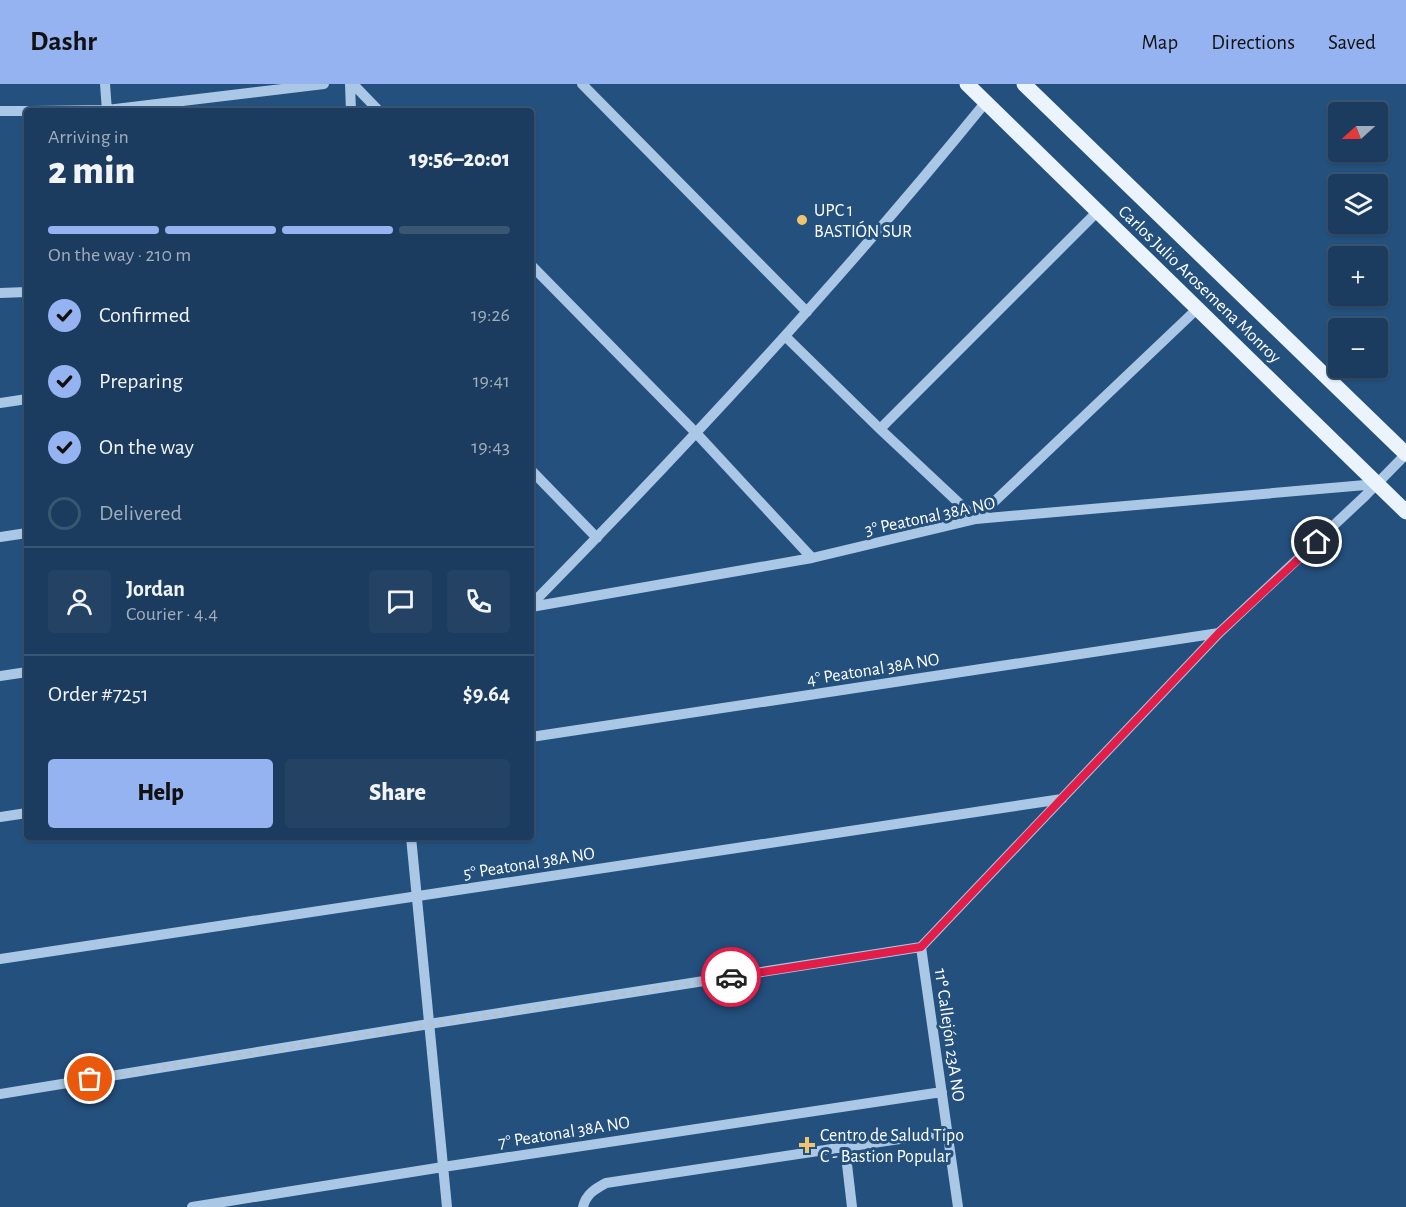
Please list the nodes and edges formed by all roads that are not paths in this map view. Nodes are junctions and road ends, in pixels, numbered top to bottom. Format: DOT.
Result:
graph roads {
  1 [pos="105,84"];
  2 [pos="324,84"];
  3 [pos="351,84"];
  4 [pos="582,84"];
  5 [pos="967,84"];
  6 [pos="1024,84"];
  7 [pos="986,103"];
  8 [pos="107,108"];
  9 [pos="124,108"];
  10 [pos="351,108"];
  11 [pos="376,108"];
  12 [pos="0,111"];
  13 [pos="24,111"];
  14 [pos="1098,211"];
  15 [pos="534,268"];
  16 [pos="0,292"];
  17 [pos="24,292"];
  18 [pos="1198,308"];
  19 [pos="807,312"];
  20 [pos="786,337"];
  21 [pos="24,399"];
  22 [pos="0,403"];
  23 [pos="880,429"];
  24 [pos="697,434"];
  25 [pos="1406,454"];
  26 [pos="534,473"];
  27 [pos="1377,484"];
  28 [pos="1406,512"];
  29 [pos="976,519"];
  30 [pos="24,534"];
  31 [pos="0,537"];
  32 [pos="597,538"];
  33 [pos="812,558"];
  34 [pos="534,603"];
  35 [pos="534,605"];
  36 [pos="1219,633"];
  37 [pos="24,672"];
  38 [pos="0,676"];
  39 [pos="534,737"];
  40 [pos="1062,799"];
  41 [pos="24,813"];
  42 [pos="0,817"];
  43 [pos="411,840"];
  44 [pos="417,896"];
  45 [pos="921,947"];
  46 [pos="0,959"];
  47 [pos="429,1024"];
  48 [pos="942,1092"];
  49 [pos="0,1094"];
  50 [pos="948,1132"];
  51 [pos="845,1147"];
  52 [pos="443,1167"];
  53 [pos="192,1207"];
  54 [pos="447,1207"];
  55 [pos="583,1207"];
  56 [pos="852,1207"];
  57 [pos="958,1207"];
  1 -- 8 [label="street"];
  2 -- 9 [label="street"];
  3 -- 10 [label="street"];
  3 -- 11 [label="street"];
  4 -- 19 [label="street"];
  5 -- 7 [label="main road, Carlos Julio Arosemena Monroy"];
  6 -- 25 [label="main road, Carlos Julio Arosemena Monroy"];
  7 -- 14 [label="main road, Carlos Julio Arosemena Monroy"];
  7 -- 19 [label="street"];
  12 -- 13 [label="street"];
  14 -- 18 [label="main road, Carlos Julio Arosemena Monroy"];
  14 -- 23 [label="street"];
  15 -- 24 [label="street"];
  16 -- 17 [label="street"];
  18 -- 27 [label="main road, Carlos Julio Arosemena Monroy"];
  18 -- 29 [label="street"];
  19 -- 20 [label="street"];
  20 -- 23 [label="street"];
  20 -- 24 [label="street"];
  21 -- 22 [label="street"];
  23 -- 29 [label="street"];
  24 -- 32 [label="street"];
  24 -- 33 [label="street"];
  25 -- 27 [label="street, 11º Callejón 23A NO"];
  26 -- 32 [label="street"];
  27 -- 28 [label="main road, Carlos Julio Arosemena Monroy"];
  27 -- 29 [label="street, 3° Peatonal 38A NO"];
  27 -- 36 [label="street, 11º Callejón 23A NO"];
  29 -- 33 [label="street, 3° Peatonal 38A NO"];
  30 -- 31 [label="street"];
  32 -- 34 [label="street"];
  33 -- 35 [label="street, 3° Peatonal 38A NO"];
  36 -- 39 [label="street, 4° Peatonal 38A NO"];
  36 -- 40 [label="street, 11º Callejón 23A NO"];
  37 -- 38 [label="street"];
  40 -- 44 [label="street, 5° Peatonal 38A NO"];
  40 -- 45 [label="street, 11º Callejón 23A NO"];
  41 -- 42 [label="street"];
  43 -- 44 [label="street"];
  44 -- 46 [label="street, 5° Peatonal 38A NO"];
  44 -- 47 [label="street"];
  45 -- 47 [label="street"];
  45 -- 48 [label="street, 11º Callejón 23A NO"];
  47 -- 49 [label="street"];
  47 -- 52 [label="street"];
  48 -- 50 [label="street, 11º Callejón 23A NO"];
  48 -- 52 [label="street, 7° Peatonal 38A NO"];
  50 -- 51 [label="street"];
  50 -- 57 [label="street, 11º Callejón 23A NO"];
  51 -- 55 [label="street"];
  51 -- 56 [label="street"];
  52 -- 53 [label="street, 7° Peatonal 38A NO"];
  52 -- 54 [label="street"];
}
